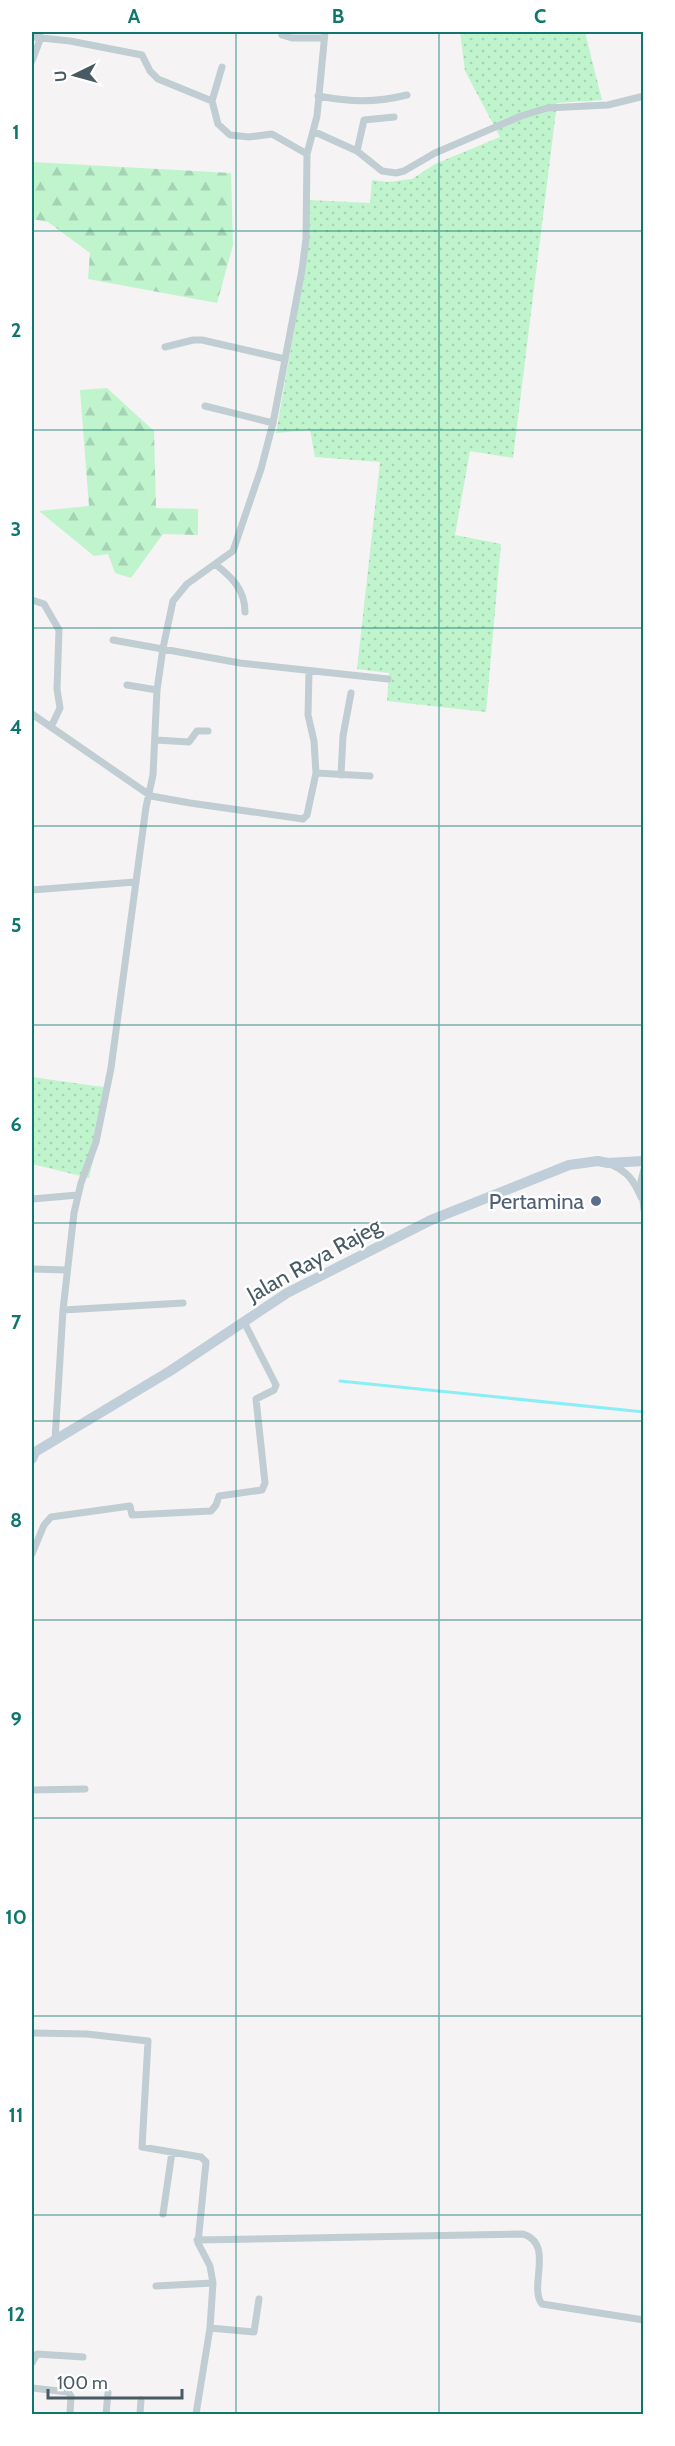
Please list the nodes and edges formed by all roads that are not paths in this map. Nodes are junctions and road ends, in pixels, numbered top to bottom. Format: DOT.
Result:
graph roads {
  1 [pos="282,35"];
  2 [pos="325,35"];
  3 [pos="32,37"];
  4 [pos="41,37"];
  5 [pos="32,62"];
  6 [pos="222,67"];
  7 [pos="407,95"];
  8 [pos="318,96"];
  9 [pos="644,96"];
  10 [pos="212,102"];
  11 [pos="394,117"];
  12 [pos="315,132"];
  13 [pos="357,151"];
  14 [pos="307,154"];
  15 [pos="165,348"];
  16 [pos="285,359"];
  17 [pos="205,406"];
  18 [pos="273,423"];
  19 [pos="215,564"];
  20 [pos="32,600"];
  21 [pos="245,612"];
  22 [pos="113,640"];
  23 [pos="163,648"];
  24 [pos="309,671"];
  25 [pos="387,679"];
  26 [pos="127,685"];
  27 [pos="157,690"];
  28 [pos="351,693"];
  29 [pos="32,714"];
  30 [pos="51,727"];
  31 [pos="208,731"];
  32 [pos="156,740"];
  33 [pos="316,773"];
  34 [pos="341,776"];
  35 [pos="370,776"];
  36 [pos="148,794"];
  37 [pos="135,882"];
  38 [pos="32,890"];
  39 [pos="644,1161"];
  40 [pos="608,1163"];
  41 [pos="644,1169"];
  42 [pos="78,1195"];
  43 [pos="641,1197"];
  44 [pos="32,1198"];
  45 [pos="644,1210"];
  46 [pos="32,1269"];
  47 [pos="67,1270"];
  48 [pos="183,1303"];
  49 [pos="63,1310"];
  50 [pos="244,1322"];
  51 [pos="55,1440"];
  52 [pos="33,1454"];
  53 [pos="32,1554"];
  54 [pos="85,1789"];
  55 [pos="32,1790"];
  56 [pos="32,2033"];
  57 [pos="172,2152"];
  58 [pos="163,2214"];
  59 [pos="197,2240"];
  60 [pos="213,2283"];
  61 [pos="156,2286"];
  62 [pos="259,2299"];
  63 [pos="644,2320"];
  64 [pos="210,2328"];
  65 [pos="83,2357"];
  66 [pos="32,2363"];
  67 [pos="32,2388"];
  68 [pos="108,2393"];
  69 [pos="141,2400"];
  70 [pos="70,2415"];
  71 [pos="106,2415"];
  72 [pos="140,2415"];
  73 [pos="196,2415"];
  1 -- 2 [label="street"];
  2 -- 8 [label="street"];
  3 -- 4 [label="street"];
  4 -- 5 [label="street"];
  4 -- 10 [label="street"];
  6 -- 10 [label="street"];
  7 -- 8 [label="street"];
  8 -- 12 [label="street"];
  9 -- 13 [label="street"];
  10 -- 14 [label="street"];
  11 -- 13 [label="street"];
  12 -- 13 [label="street"];
  12 -- 14 [label="street"];
  14 -- 16 [label="street"];
  15 -- 16 [label="street"];
  16 -- 18 [label="street"];
  17 -- 18 [label="street"];
  18 -- 19 [label="street"];
  19 -- 21 [label="street"];
  19 -- 23 [label="street"];
  20 -- 30 [label="street"];
  22 -- 23 [label="street"];
  23 -- 24 [label="street"];
  23 -- 27 [label="street"];
  24 -- 25 [label="street"];
  24 -- 33 [label="street"];
  26 -- 27 [label="street"];
  27 -- 32 [label="street"];
  28 -- 34 [label="street"];
  29 -- 30 [label="street"];
  30 -- 36 [label="street"];
  31 -- 32 [label="street"];
  32 -- 36 [label="street"];
  33 -- 34 [label="street"];
  33 -- 36 [label="street"];
  34 -- 35 [label="street"];
  36 -- 37 [label="street"];
  37 -- 38 [label="street"];
  37 -- 42 [label="street"];
  39 -- 40 [label="main road, Jalan Raya Rajeg"];
  40 -- 43 [label="street"];
  40 -- 50 [label="main road, Jalan Raya Rajeg"];
  41 -- 43 [label="street"];
  42 -- 44 [label="street"];
  42 -- 47 [label="street"];
  43 -- 45 [label="street"];
  46 -- 47 [label="street"];
  47 -- 49 [label="street"];
  48 -- 49 [label="street"];
  49 -- 51 [label="street"];
  50 -- 51 [label="main road, Jalan Raya Rajeg"];
  50 -- 53 [label="street"];
  51 -- 52 [label="main road, Jalan Raya Rajeg"];
  54 -- 55 [label="street"];
  56 -- 57 [label="street"];
  57 -- 58 [label="street"];
  57 -- 59 [label="street"];
  59 -- 60 [label="street"];
  59 -- 63 [label="street"];
  60 -- 61 [label="street"];
  60 -- 64 [label="street"];
  62 -- 64 [label="street"];
  64 -- 73 [label="street"];
  65 -- 66 [label="street"];
  67 -- 70 [label="street"];
  68 -- 71 [label="street"];
  69 -- 72 [label="street"];
}
